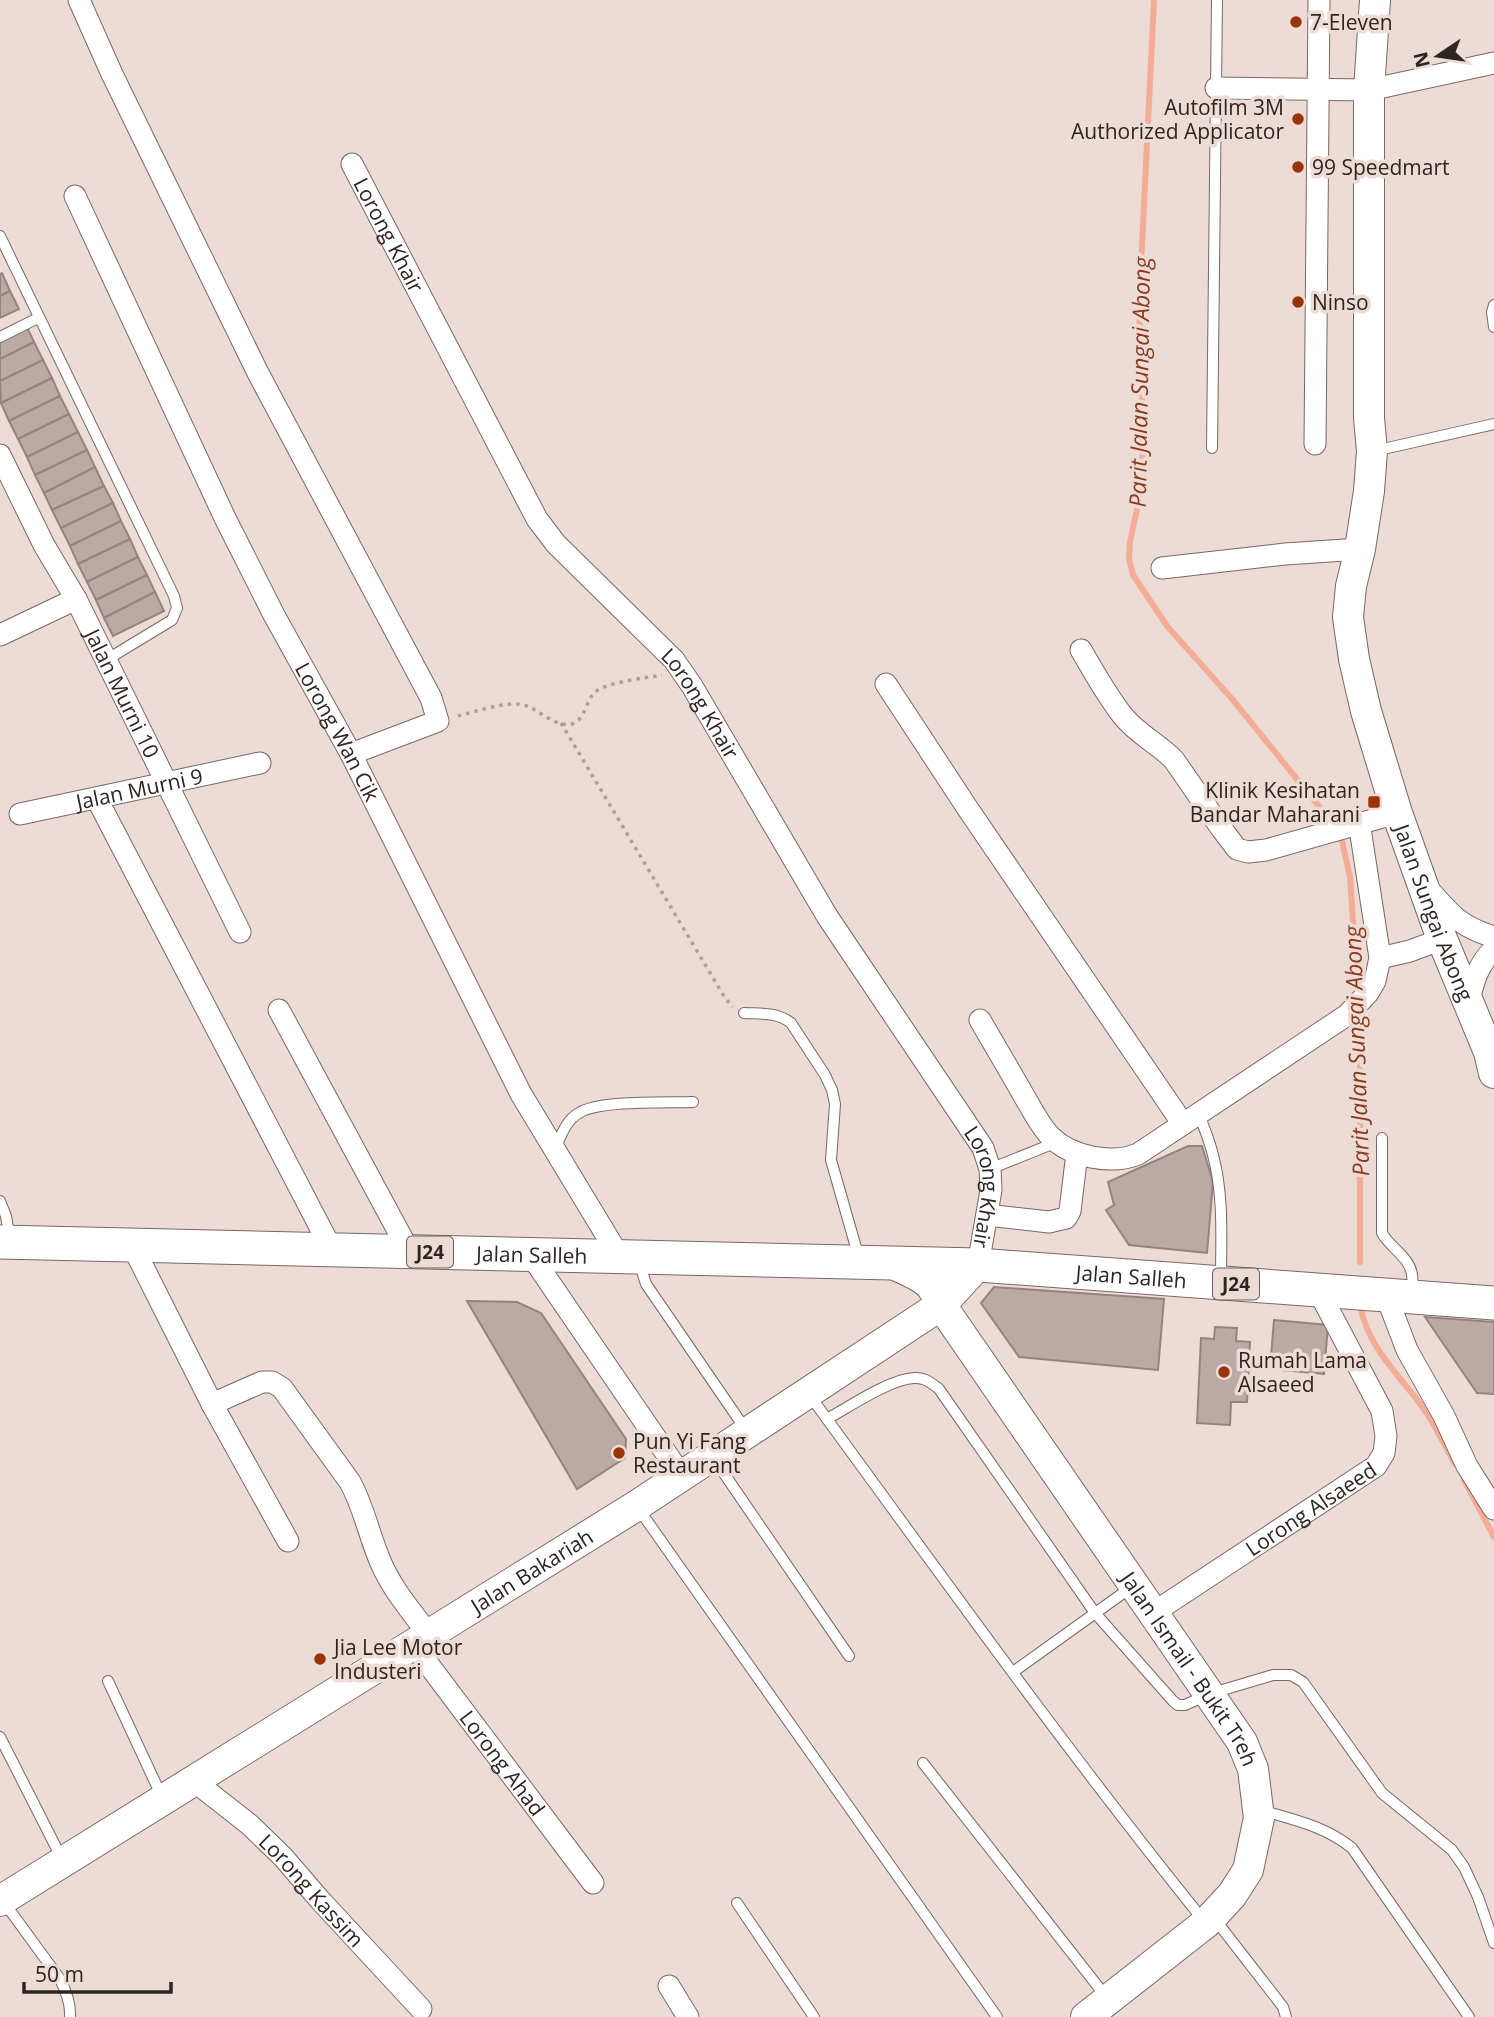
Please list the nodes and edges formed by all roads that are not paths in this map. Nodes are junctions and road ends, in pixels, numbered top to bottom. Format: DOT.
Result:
graph roads {
  1 [pos="79,0"];
  2 [pos="1217,0"];
  3 [pos="1319,0"];
  4 [pos="1375,0"];
  5 [pos="1494,63"];
  6 [pos="1216,88"];
  7 [pos="1318,89"];
  8 [pos="1369,90"];
  9 [pos="352,164"];
  10 [pos="75,196"];
  11 [pos="0,236"];
  12 [pos="1494,305"];
  13 [pos="38,318"];
  14 [pos="1494,327"];
  15 [pos="0,337"];
  16 [pos="1494,424"];
  17 [pos="1315,444"];
  18 [pos="1212,448"];
  19 [pos="1372,451"];
  20 [pos="0,455"];
  21 [pos="1360,550"];
  22 [pos="1162,568"];
  23 [pos="76,600"];
  24 [pos="0,635"];
  25 [pos="1081,650"];
  26 [pos="106,660"];
  27 [pos="886,684"];
  28 [pos="351,754"];
  29 [pos="260,763"];
  30 [pos="167,784"];
  31 [pos="97,799"];
  32 [pos="1397,813"];
  33 [pos="20,814"];
  34 [pos="1359,822"];
  35 [pos="1421,881"];
  36 [pos="240,932"];
  37 [pos="1494,937"];
  38 [pos="1442,939"];
  39 [pos="1494,949"];
  40 [pos="1380,958"];
  41 [pos="1468,1004"];
  42 [pos="279,1010"];
  43 [pos="744,1013"];
  44 [pos="980,1020"];
  45 [pos="1494,1073"];
  46 [pos="693,1102"];
  47 [pos="1191,1119"];
  48 [pos="1382,1138"];
  49 [pos="1057,1142"];
  50 [pos="555,1149"];
  51 [pos="1077,1153"];
  52 [pos="990,1169"];
  53 [pos="0,1201"];
  54 [pos="987,1215"];
  55 [pos="5,1242"];
  56 [pos="132,1245"];
  57 [pos="332,1250"];
  58 [pos="409,1251"];
  59 [pos="530,1254"];
  60 [pos="631,1256"];
  61 [pos="860,1261"];
  62 [pos="894,1262"];
  63 [pos="978,1265"];
  64 [pos="1221,1283"];
  65 [pos="1318,1290"];
  66 [pos="1399,1296"];
  67 [pos="1494,1303"];
  68 [pos="941,1305"];
  69 [pos="807,1392"];
  70 [pos="212,1404"];
  71 [pos="827,1419"];
  72 [pos="747,1432"];
  73 [pos="711,1455"];
  74 [pos="681,1475"];
  75 [pos="636,1506"];
  76 [pos="1494,1509"];
  77 [pos="288,1541"];
  78 [pos="1134,1586"];
  79 [pos="1095,1613"];
  80 [pos="1153,1613"];
  81 [pos="421,1640"];
  82 [pos="849,1656"];
  83 [pos="1013,1672"];
  84 [pos="108,1681"];
  85 [pos="1209,1694"];
  86 [pos="0,1737"];
  87 [pos="923,1763"];
  88 [pos="194,1781"];
  89 [pos="163,1800"];
  90 [pos="1258,1809"];
  91 [pos="63,1861"];
  92 [pos="593,1883"];
  93 [pos="1,1900"];
  94 [pos="737,1903"];
  95 [pos="1209,1920"];
  96 [pos="1494,1943"];
  97 [pos="669,1986"];
  98 [pos="421,2009"];
  99 [pos="1097,2009"];
  100 [pos="70,2017"];
  101 [pos="688,2017"];
  102 [pos="814,2017"];
  103 [pos="998,2017"];
  104 [pos="1286,2017"];
  105 [pos="1469,2017"];
  1 -- 28 [label="street"];
  2 -- 6 [label="lane"];
  3 -- 7 [label="street"];
  4 -- 8 [label="street, Jalan Sungai Abong"];
  5 -- 8 [label="street"];
  6 -- 7 [label="street"];
  6 -- 18 [label="lane"];
  7 -- 8 [label="street"];
  7 -- 17 [label="street"];
  8 -- 19 [label="street, Jalan Sungai Abong"];
  9 -- 52 [label="street, Lorong Khair"];
  10 -- 28 [label="street, Lorong Wan Cik"];
  11 -- 13 [label="lane"];
  12 -- 14 [label="lane"];
  13 -- 15 [label="lane"];
  13 -- 26 [label="lane"];
  16 -- 19 [label="lane"];
  19 -- 21 [label="street, Jalan Sungai Abong"];
  20 -- 23 [label="street, Jalan Murni 10"];
  21 -- 22 [label="street"];
  21 -- 32 [label="street, Jalan Sungai Abong"];
  23 -- 24 [label="street"];
  23 -- 26 [label="street, Jalan Murni 10"];
  25 -- 34 [label="street"];
  26 -- 30 [label="street, Jalan Murni 10"];
  27 -- 47 [label="street"];
  28 -- 50 [label="street, Lorong Wan Cik"];
  29 -- 30 [label="street, Jalan Murni 9"];
  30 -- 31 [label="street, Jalan Murni 9"];
  30 -- 36 [label="street, Jalan Murni 10"];
  31 -- 33 [label="street, Jalan Murni 9"];
  31 -- 57 [label="street"];
  32 -- 34 [label="street"];
  32 -- 35 [label="street, Jalan Sungai Abong"];
  34 -- 40 [label="street"];
  35 -- 37 [label="street"];
  35 -- 38 [label="street, Jalan Sungai Abong"];
  38 -- 40 [label="street"];
  38 -- 41 [label="street, Jalan Sungai Abong"];
  39 -- 41 [label="street"];
  40 -- 47 [label="street"];
  41 -- 45 [label="street, Jalan Sungai Abong"];
  42 -- 58 [label="street"];
  43 -- 61 [label="lane"];
  44 -- 49 [label="street"];
  46 -- 50 [label="lane"];
  47 -- 51 [label="street"];
  47 -- 64 [label="lane"];
  48 -- 66 [label="lane"];
  49 -- 51 [label="street"];
  49 -- 52 [label="lane"];
  50 -- 60 [label="street, Lorong Wan Cik"];
  51 -- 54 [label="street"];
  52 -- 54 [label="street, Lorong Khair"];
  53 -- 55 [label="lane"];
  54 -- 63 [label="street, Lorong Khair"];
  55 -- 56 [label="main road, Jalan Salleh / J24"];
  56 -- 57 [label="main road, Jalan Salleh / J24"];
  56 -- 70 [label="street"];
  57 -- 58 [label="main road, Jalan Salleh / J24"];
  58 -- 59 [label="main road, Jalan Salleh / J24"];
  59 -- 60 [label="main road, Jalan Salleh / J24"];
  59 -- 74 [label="street"];
  60 -- 61 [label="main road, Jalan Salleh / J24"];
  60 -- 72 [label="lane"];
  61 -- 62 [label="main road, Jalan Salleh / J24"];
  62 -- 63 [label="main road, J24"];
  62 -- 68 [label="main road"];
  63 -- 64 [label="main road, Jalan Salleh / J24"];
  63 -- 68 [label="street, Jalan Bakariah"];
  64 -- 65 [label="main road, Jalan Salleh / J24"];
  65 -- 66 [label="main road, Jalan Salleh / J24"];
  65 -- 80 [label="street, Lorong Alsaeed"];
  66 -- 67 [label="main road, Jalan Salleh / J24"];
  66 -- 76 [label="street"];
  68 -- 69 [label="street, Jalan Bakariah"];
  68 -- 78 [label="street, Jalan Ismail - Bukit Treh"];
  69 -- 71 [label="lane"];
  69 -- 72 [label="street, Jalan Bakariah"];
  70 -- 77 [label="street"];
  70 -- 81 [label="street, Lorong Ahad"];
  71 -- 79 [label="lane"];
  71 -- 83 [label="lane"];
  72 -- 73 [label="street, Jalan Bakariah"];
  73 -- 74 [label="street, Jalan Bakariah"];
  73 -- 82 [label="lane"];
  74 -- 75 [label="street, Jalan Bakariah"];
  75 -- 81 [label="street, Jalan Bakariah"];
  75 -- 103 [label="lane"];
  78 -- 79 [label="lane"];
  78 -- 80 [label="street, Jalan Ismail - Bukit Treh"];
  79 -- 83 [label="lane"];
  79 -- 85 [label="lane"];
  80 -- 85 [label="street, Jalan Ismail - Bukit Treh"];
  81 -- 88 [label="street, Jalan Bakariah"];
  81 -- 92 [label="street, Lorong Ahad"];
  83 -- 95 [label="lane"];
  84 -- 89 [label="lane"];
  85 -- 90 [label="street, Jalan Ismail - Bukit Treh"];
  85 -- 96 [label="lane"];
  86 -- 91 [label="lane"];
  87 -- 99 [label="lane"];
  88 -- 89 [label="street, Jalan Bakariah"];
  88 -- 98 [label="street, Lorong Kassim"];
  89 -- 91 [label="street, Jalan Bakariah"];
  90 -- 95 [label="street, Jalan Ismail - Bukit Treh"];
  90 -- 105 [label="lane"];
  91 -- 93 [label="street, Jalan Bakariah"];
  93 -- 100 [label="lane"];
  94 -- 102 [label="lane"];
  95 -- 99 [label="street, Jalan Ismail - Bukit Treh"];
  95 -- 104 [label="lane"];
  97 -- 101 [label="street"];
}
